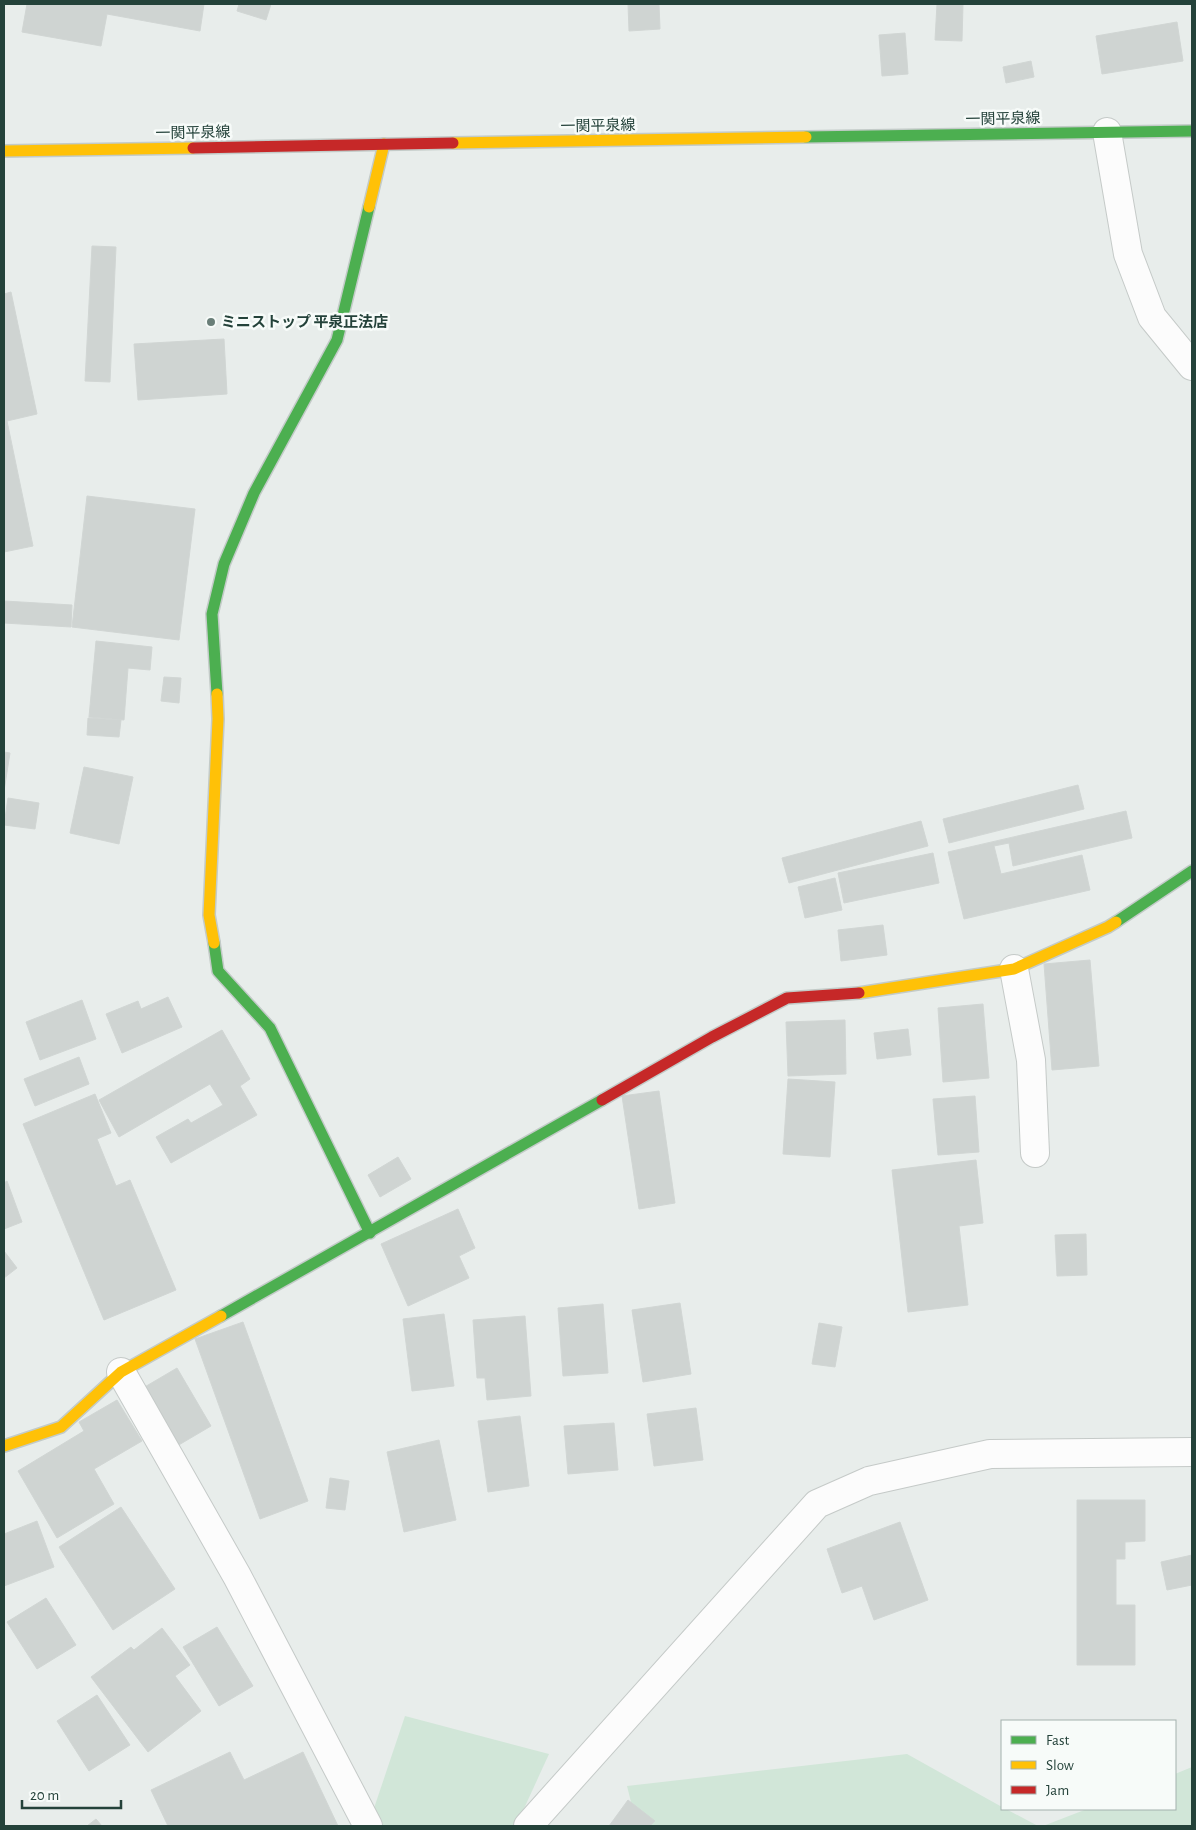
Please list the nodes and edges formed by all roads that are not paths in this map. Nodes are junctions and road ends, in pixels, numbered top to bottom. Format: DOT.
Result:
graph roads {
  1 [pos="1192,131"];
  2 [pos="1107,132"];
  3 [pos="384,144"];
  4 [pos="4,151"];
  5 [pos="1192,366"];
  6 [pos="1192,871"];
  7 [pos="1014,969"];
  8 [pos="1035,1153"];
  9 [pos="370,1233"];
  10 [pos="121,1372"];
  11 [pos="4,1446"];
  12 [pos="1192,1452"];
  13 [pos="368,1826"];
  14 [pos="528,1826"];
  1 -- 2 [label="street, 一関平泉線"];
  2 -- 3 [label="street, 一関平泉線"];
  2 -- 5 [label="street"];
  3 -- 4 [label="street, 一関平泉線"];
  3 -- 9 [label="street"];
  6 -- 7 [label="street"];
  7 -- 8 [label="street"];
  7 -- 9 [label="street"];
  9 -- 10 [label="street"];
  10 -- 11 [label="street"];
  10 -- 13 [label="street"];
  12 -- 14 [label="street"];
}
